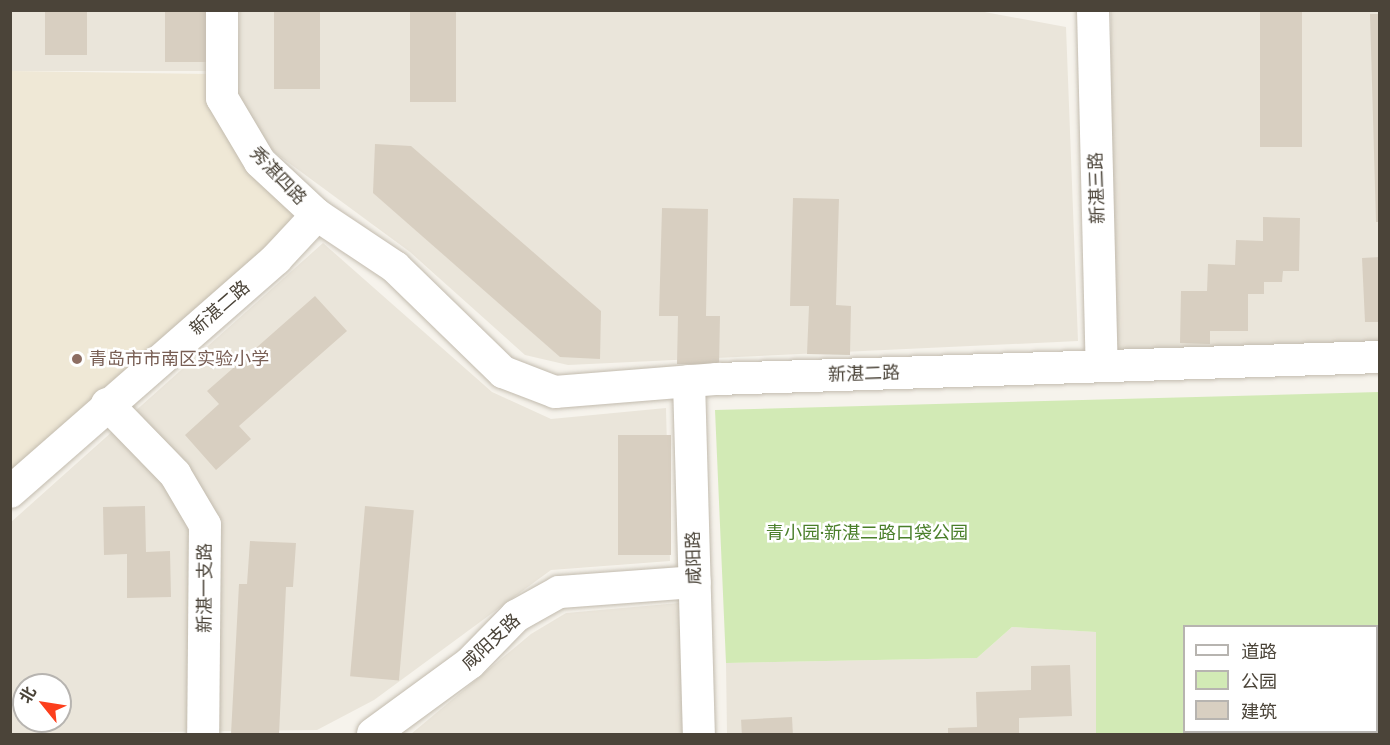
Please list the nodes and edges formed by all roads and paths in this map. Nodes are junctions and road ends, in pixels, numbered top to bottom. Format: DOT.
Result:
graph roads {
  1 [pos="222,10"];
  2 [pos="1090,11"];
  3 [pos="317,215"];
  4 [pos="395,267"];
  5 [pos="1380,357"];
  6 [pos="1102,366"];
  7 [pos="689,381"];
  8 [pos="107,404"];
  9 [pos="10,492"];
  10 [pos="695,582"];
  11 [pos="203,735"];
  12 [pos="373,735"];
  13 [pos="699,735"];
  1 -- 3 [label="street, 秀湛四路"];
  2 -- 6 [label="street, 新湛三路"];
  3 -- 4 [label="street, 秀湛四路"];
  3 -- 8 [label="street, 新湛二路"];
  4 -- 7 [label="street, 新湛二路"];
  5 -- 6 [label="street, 新湛二路"];
  6 -- 7 [label="street, 新湛二路"];
  7 -- 10 [label="street, 咸阳路"];
  8 -- 9 [label="street, 新湛二路"];
  8 -- 11 [label="street, 新湛一支路"];
  10 -- 12 [label="street, 咸阳支路"];
  10 -- 13 [label="street, 咸阳路"];
}
